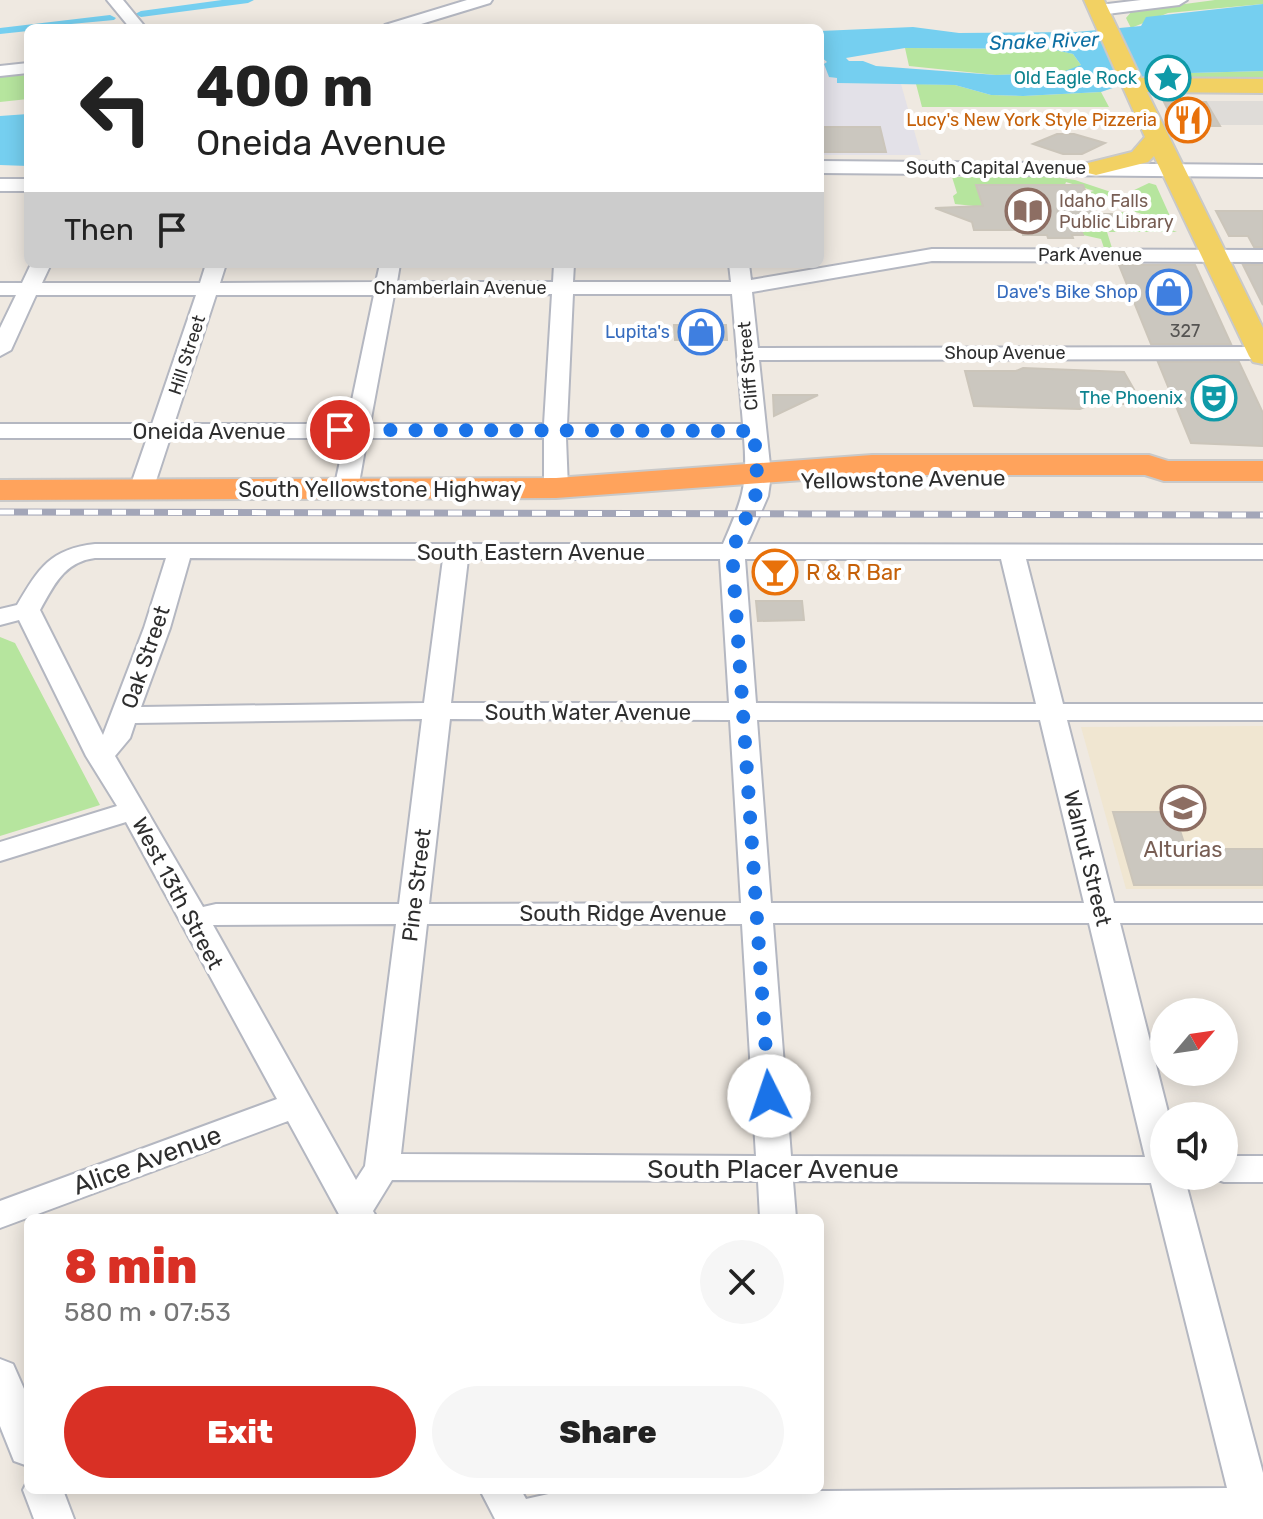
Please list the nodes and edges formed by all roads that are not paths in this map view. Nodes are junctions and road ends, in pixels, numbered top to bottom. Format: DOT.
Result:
graph roads {
  1 [pos="103,0"];
  2 [pos="484,0"];
  3 [pos="1179,0"];
  4 [pos="1099,10"];
  5 [pos="125,14"];
  6 [pos="404,24"];
  7 [pos="24,68"];
  8 [pos="0,71"];
  9 [pos="1135,86"];
  10 [pos="1263,86"];
  11 [pos="1263,93"];
  12 [pos="1157,138"];
  13 [pos="824,167"];
  14 [pos="1096,168"];
  15 [pos="1172,170"];
  16 [pos="1263,171"];
  17 [pos="0,185"];
  18 [pos="24,185"];
  19 [pos="918,256"];
  20 [pos="1215,256"];
  21 [pos="1263,256"];
  22 [pos="39,268"];
  23 [pos="215,268"];
  24 [pos="389,268"];
  25 [pos="564,268"];
  26 [pos="739,268"];
  27 [pos="208,288"];
  28 [pos="385,288"];
  29 [pos="562,288"];
  30 [pos="741,288"];
  31 [pos="0,289"];
  32 [pos="28,289"];
  33 [pos="0,350"];
  34 [pos="747,354"];
  35 [pos="1263,354"];
  36 [pos="162,430"];
  37 [pos="357,430"];
  38 [pos="0,431"];
  39 [pos="555,431"];
  40 [pos="754,431"];
  41 [pos="1263,471"];
  42 [pos="758,472"];
  43 [pos="556,488"];
  44 [pos="346,489"];
  45 [pos="0,490"];
  46 [pos="141,490"];
  47 [pos="732,551"];
  48 [pos="180,552"];
  49 [pos="1012,552"];
  50 [pos="1263,552"];
  51 [pos="456,553"];
  52 [pos="53,566"];
  53 [pos="14,613"];
  54 [pos="438,711"];
  55 [pos="1051,711"];
  56 [pos="1263,712"];
  57 [pos="744,713"];
  58 [pos="125,715"];
  59 [pos="100,756"];
  60 [pos="134,810"];
  61 [pos="0,852"];
  62 [pos="414,912"];
  63 [pos="1102,912"];
  64 [pos="757,913"];
  65 [pos="1263,913"];
  66 [pos="192,920"];
  67 [pos="295,1105"];
  68 [pos="1150,1109"];
  69 [pos="382,1167"];
  70 [pos="1150,1167"];
  71 [pos="1238,1169"];
  72 [pos="1263,1169"];
  73 [pos="774,1170"];
  74 [pos="1171,1190"];
  75 [pos="357,1214"];
  76 [pos="778,1214"];
  77 [pos="0,1215"];
  78 [pos="0,1375"];
  79 [pos="24,1438"];
  80 [pos="45,1494"];
  81 [pos="502,1494"];
  82 [pos="799,1505"];
  83 [pos="1257,1510"];
  84 [pos="54,1519"];
  85 [pos="517,1519"];
  1 -- 5 [label="street"];
  2 -- 6 [label="street"];
  3 -- 4 [label="street"];
  4 -- 9 [label="main road"];
  7 -- 8 [label="street"];
  9 -- 10 [label="main road"];
  9 -- 11 [label="main road"];
  9 -- 12 [label="main road"];
  12 -- 14 [label="main road"];
  12 -- 15 [label="main road"];
  13 -- 14 [label="street, South Capital Avenue"];
  14 -- 15 [label="street, South Capital Avenue"];
  15 -- 16 [label="street, South Capital Avenue"];
  15 -- 20 [label="main road"];
  17 -- 18 [label="street"];
  19 -- 20 [label="street, Park Avenue"];
  19 -- 30 [label="street, Chamberlain Avenue"];
  20 -- 21 [label="street, Park Avenue"];
  20 -- 35 [label="main road"];
  22 -- 32 [label="street"];
  23 -- 27 [label="street, Hill Street"];
  24 -- 28 [label="street"];
  25 -- 29 [label="street"];
  26 -- 30 [label="street, Cliff Street"];
  27 -- 28 [label="street, Chamberlain Avenue"];
  27 -- 32 [label="street, Chamberlain Avenue"];
  27 -- 36 [label="street, Hill Street"];
  28 -- 29 [label="street, Chamberlain Avenue"];
  28 -- 37 [label="street"];
  29 -- 30 [label="street, Chamberlain Avenue"];
  29 -- 39 [label="street"];
  30 -- 34 [label="street, Cliff Street"];
  31 -- 32 [label="street, Chamberlain Avenue"];
  32 -- 33 [label="street"];
  34 -- 35 [label="street, Shoup Avenue"];
  34 -- 40 [label="street, Cliff Street"];
  36 -- 37 [label="street, Oneida Avenue"];
  36 -- 38 [label="street, Oneida Avenue"];
  36 -- 46 [label="street, Hill Street"];
  37 -- 39 [label="street, Oneida Avenue"];
  37 -- 44 [label="street"];
  39 -- 40 [label="street, Oneida Avenue"];
  39 -- 43 [label="street"];
  40 -- 42 [label="street, Cliff Street"];
  41 -- 42 [label="highway, Yellowstone Avenue"];
  42 -- 43 [label="highway, South Yellowstone Highway"];
  42 -- 47 [label="street"];
  43 -- 44 [label="highway, South Yellowstone Highway"];
  44 -- 46 [label="highway, South Yellowstone Highway"];
  45 -- 46 [label="highway, South Yellowstone Highway"];
  47 -- 49 [label="street, South Eastern Avenue"];
  47 -- 51 [label="street, South Eastern Avenue"];
  47 -- 57 [label="street"];
  48 -- 51 [label="street, South Eastern Avenue"];
  48 -- 52 [label="street, South Eastern Avenue"];
  48 -- 58 [label="street, Oak Street"];
  49 -- 50 [label="street, South Eastern Avenue"];
  49 -- 55 [label="street, Walnut Street"];
  51 -- 54 [label="street, Pine Street"];
  52 -- 53 [label="street, West 13th Street"];
  53 -- 59 [label="street, West 13th Street"];
  54 -- 57 [label="street, South Water Avenue"];
  54 -- 58 [label="street, South Water Avenue"];
  54 -- 62 [label="street, Pine Street"];
  55 -- 56 [label="street, South Water Avenue"];
  55 -- 57 [label="street, South Water Avenue"];
  55 -- 63 [label="street, Walnut Street"];
  57 -- 64 [label="street"];
  58 -- 59 [label="street, Oak Street"];
  59 -- 60 [label="street, West 13th Street"];
  60 -- 61 [label="street"];
  60 -- 66 [label="street, West 13th Street"];
  62 -- 64 [label="street, South Ridge Avenue"];
  62 -- 66 [label="street, South Ridge Avenue"];
  62 -- 69 [label="street, Pine Street"];
  63 -- 64 [label="street, South Ridge Avenue"];
  63 -- 65 [label="street, South Ridge Avenue"];
  63 -- 68 [label="street, Walnut Street"];
  64 -- 73 [label="street"];
  66 -- 67 [label="street, West 13th Street"];
  67 -- 75 [label="street, West 13th Street"];
  67 -- 77 [label="street, Alice Avenue"];
  69 -- 73 [label="street, South Placer Avenue"];
  69 -- 75 [label="street, Pine Street"];
  70 -- 73 [label="street, South Placer Avenue"];
  71 -- 72 [label="street"];
  73 -- 76 [label="street"];
  74 -- 83 [label="street"];
  78 -- 79 [label="street"];
  80 -- 84 [label="street"];
  81 -- 85 [label="street"];
  82 -- 83 [label="street"];
  82 -- 85 [label="street"];
}
